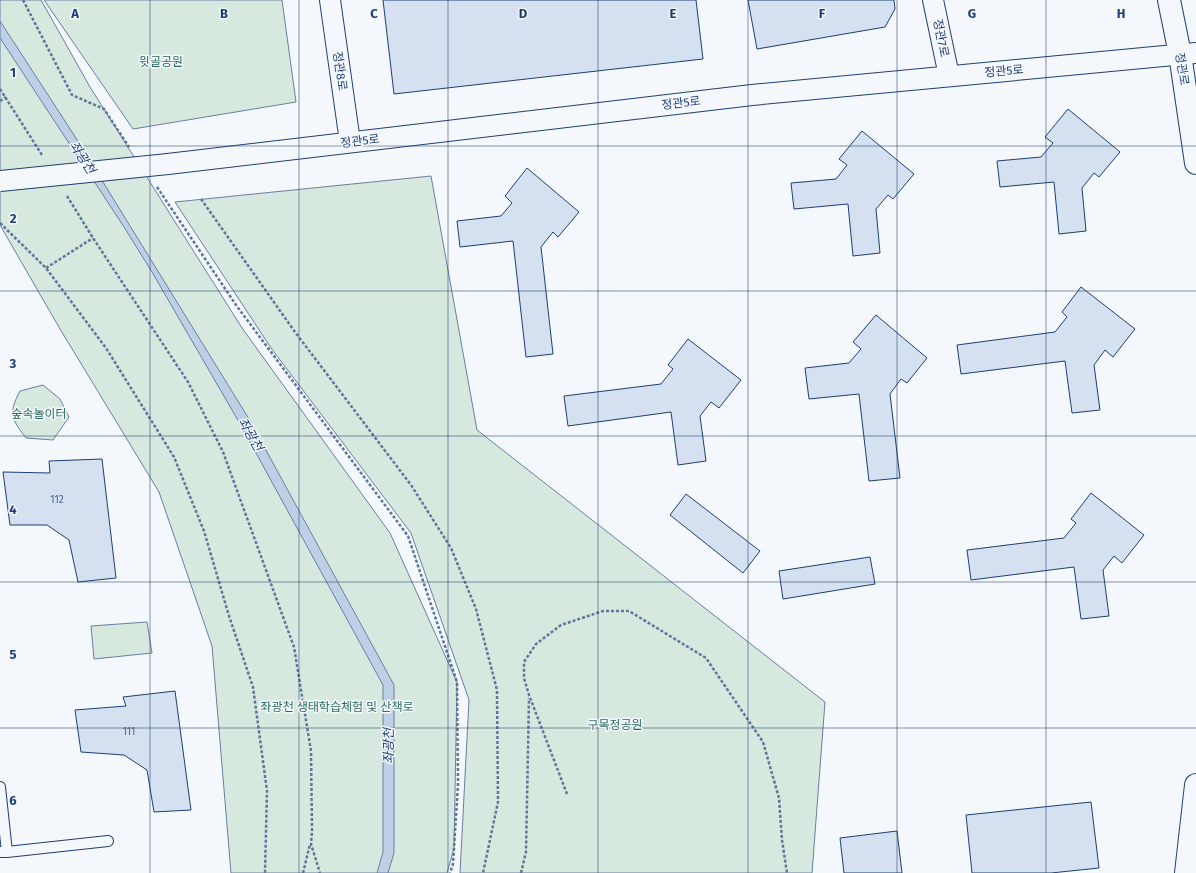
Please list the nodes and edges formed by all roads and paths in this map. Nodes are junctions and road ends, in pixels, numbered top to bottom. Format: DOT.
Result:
graph roads {
  1 [pos="22,0"];
  2 [pos="330,0"];
  3 [pos="933,0"];
  4 [pos="1169,0"];
  5 [pos="1188,54"];
  6 [pos="949,76"];
  7 [pos="0,89"];
  8 [pos="6,97"];
  9 [pos="0,101"];
  10 [pos="350,142"];
  11 [pos="131,149"];
  12 [pos="43,158"];
  13 [pos="1196,162"];
  14 [pos="0,181"];
  15 [pos="153,182"];
  16 [pos="64,191"];
  17 [pos="201,199"];
  18 [pos="0,222"];
  19 [pos="93,238"];
  20 [pos="46,268"];
  21 [pos="529,695"];
  22 [pos="1196,785"];
  23 [pos="0,787"];
  24 [pos="567,794"];
  25 [pos="1194,825"];
  26 [pos="108,841"];
  27 [pos="310,844"];
  28 [pos="4,852"];
  29 [pos="265,873"];
  30 [pos="303,873"];
  31 [pos="320,873"];
  32 [pos="450,873"];
  33 [pos="483,873"];
  34 [pos="521,873"];
  35 [pos="787,873"];
  36 [pos="1186,873"];
  1 -- 11 [label="path"];
  2 -- 10 [label="street, 정관8로"];
  3 -- 6 [label="street, 정관7로"];
  4 -- 5 [label="street, 정관로"];
  5 -- 6 [label="street, 정관5로"];
  5 -- 13 [label="street, 정관로"];
  6 -- 10 [label="street, 정관5로"];
  7 -- 8 [label="path"];
  8 -- 9 [label="path"];
  8 -- 12 [label="path"];
  10 -- 14 [label="street, 정관5로, bridge"];
  15 -- 32 [label="path"];
  16 -- 19 [label="path"];
  17 -- 33 [label="path"];
  18 -- 20 [label="path"];
  19 -- 20 [label="path"];
  19 -- 27 [label="path"];
  20 -- 29 [label="path"];
  21 -- 24 [label="path"];
  21 -- 34 [label="path"];
  21 -- 35 [label="path"];
  22 -- 25 [label="street"];
  23 -- 28 [label="lane"];
  25 -- 36 [label="street"];
  26 -- 28 [label="lane"];
  27 -- 30 [label="path"];
  27 -- 31 [label="path"];
}
